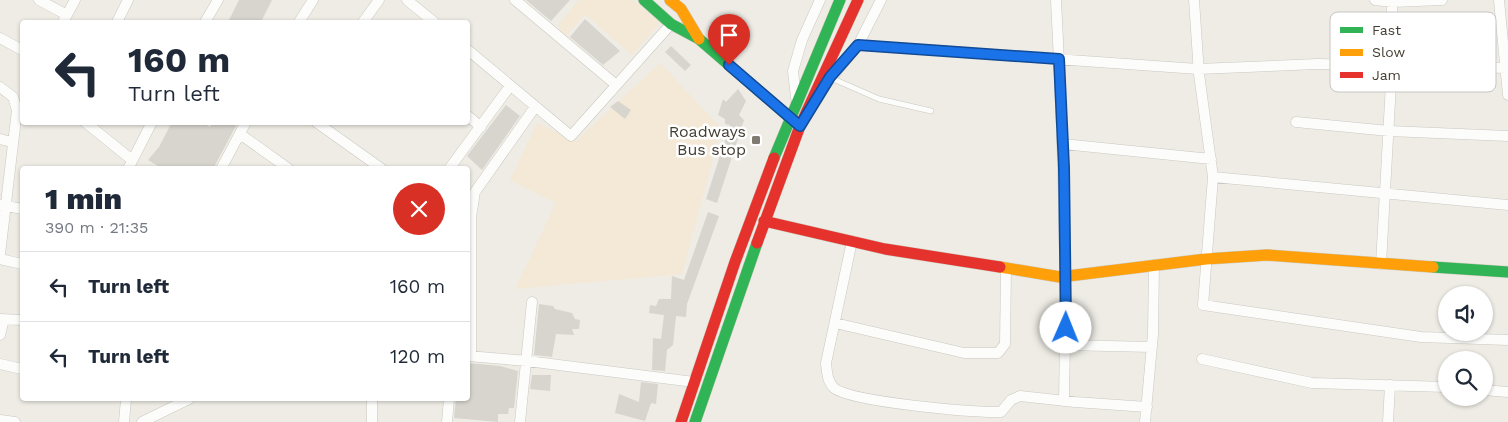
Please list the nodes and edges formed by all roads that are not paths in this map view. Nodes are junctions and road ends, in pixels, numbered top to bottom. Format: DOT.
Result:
graph roads {
  1 [pos="39,0"];
  2 [pos="75,0"];
  3 [pos="128,0"];
  4 [pos="218,0"];
  5 [pos="313,0"];
  6 [pos="379,0"];
  7 [pos="407,0"];
  8 [pos="515,0"];
  9 [pos="644,0"];
  10 [pos="670,0"];
  11 [pos="820,0"];
  12 [pos="840,0"];
  13 [pos="858,0"];
  14 [pos="882,0"];
  15 [pos="1056,0"];
  16 [pos="1194,0"];
  17 [pos="1375,0"];
  18 [pos="1442,0"];
  19 [pos="1499,0"];
  20 [pos="1392,2"];
  21 [pos="683,5"];
  22 [pos="1392,12"];
  23 [pos="65,19"];
  24 [pos="118,20"];
  25 [pos="206,20"];
  26 [pos="300,20"];
  27 [pos="364,20"];
  28 [pos="432,20"];
  29 [pos="671,24"];
  30 [pos="0,38"];
  31 [pos="699,39"];
  32 [pos="858,45"];
  33 [pos="20,49"];
  34 [pos="470,52"];
  35 [pos="1059,59"];
  36 [pos="1330,64"];
  37 [pos="1198,68"];
  38 [pos="1507,68"];
  39 [pos="830,77"];
  40 [pos="616,84"];
  41 [pos="510,86"];
  42 [pos="0,87"];
  43 [pos="1391,92"];
  44 [pos="1508,95"];
  45 [pos="796,99"];
  46 [pos="535,107"];
  47 [pos="931,111"];
  48 [pos="470,118"];
  49 [pos="789,118"];
  50 [pos="1296,122"];
  51 [pos="89,125"];
  52 [pos="150,125"];
  53 [pos="244,125"];
  54 [pos="320,125"];
  55 [pos="800,126"];
  56 [pos="480,127"];
  57 [pos="1389,130"];
  58 [pos="240,134"];
  59 [pos="1508,136"];
  60 [pos="0,140"];
  61 [pos="12,142"];
  62 [pos="1063,144"];
  63 [pos="1211,159"];
  64 [pos="130,164"];
  65 [pos="224,166"];
  66 [pos="285,166"];
  67 [pos="378,166"];
  68 [pos="452,166"];
  69 [pos="1213,177"];
  70 [pos="1385,193"];
  71 [pos="3,205"];
  72 [pos="1508,205"];
  73 [pos="20,209"];
  74 [pos="470,215"];
  75 [pos="764,221"];
  76 [pos="852,241"];
  77 [pos="0,254"];
  78 [pos="0,259"];
  79 [pos="1206,259"];
  80 [pos="20,264"];
  81 [pos="1381,264"];
  82 [pos="1154,265"];
  83 [pos="1006,268"];
  84 [pos="1508,272"];
  85 [pos="1067,277"];
  86 [pos="532,302"];
  87 [pos="2,319"];
  88 [pos="20,320"];
  89 [pos="835,323"];
  90 [pos="0,335"];
  91 [pos="1508,340"];
  92 [pos="1065,345"];
  93 [pos="1152,347"];
  94 [pos="470,356"];
  95 [pos="1202,359"];
  96 [pos="528,361"];
  97 [pos="0,364"];
  98 [pos="20,369"];
  99 [pos="694,382"];
  100 [pos="1390,385"];
  101 [pos="1438,387"];
  102 [pos="1493,391"];
  103 [pos="1508,392"];
  104 [pos="126,401"];
  105 [pos="185,401"];
  106 [pos="372,401"];
  107 [pos="448,401"];
  108 [pos="1064,401"];
  109 [pos="1147,407"];
  110 [pos="0,420"];
  111 [pos="15,422"];
  112 [pos="124,422"];
  113 [pos="142,422"];
  114 [pos="372,422"];
  115 [pos="447,422"];
  116 [pos="520,422"];
  117 [pos="681,422"];
  118 [pos="695,422"];
  119 [pos="1146,422"];
  120 [pos="1388,422"];
  1 -- 23 [label="street"];
  2 -- 23 [label="street"];
  3 -- 24 [label="street"];
  4 -- 25 [label="street"];
  5 -- 26 [label="street"];
  6 -- 27 [label="street"];
  7 -- 28 [label="street"];
  8 -- 40 [label="street"];
  9 -- 29 [label="main road"];
  10 -- 21 [label="main road"];
  11 -- 45 [label="street"];
  12 -- 45 [label="main road"];
  13 -- 55 [label="main road"];
  14 -- 32 [label="street"];
  15 -- 35 [label="street"];
  16 -- 37 [label="street"];
  17 -- 20 [label="street"];
  18 -- 20 [label="street"];
  19 -- 38 [label="street"];
  20 -- 22 [label="street"];
  21 -- 31 [label="main road"];
  29 -- 31 [label="main road"];
  29 -- 40 [label="street"];
  30 -- 33 [label="street"];
  31 -- 49 [label="main road"];
  32 -- 35 [label="street"];
  32 -- 39 [label="street"];
  34 -- 41 [label="street"];
  35 -- 37 [label="street"];
  35 -- 62 [label="street"];
  36 -- 37 [label="street"];
  37 -- 63 [label="street"];
  38 -- 44 [label="street"];
  39 -- 47 [label="lane"];
  39 -- 55 [label="street"];
  40 -- 46 [label="street"];
  41 -- 46 [label="street"];
  41 -- 56 [label="street"];
  42 -- 61 [label="street"];
  43 -- 57 [label="street"];
  45 -- 49 [label="main road"];
  46 -- 74 [label="street"];
  48 -- 56 [label="street"];
  49 -- 55 [label="main road"];
  49 -- 99 [label="main road"];
  50 -- 57 [label="street"];
  51 -- 64 [label="street"];
  52 -- 64 [label="street"];
  53 -- 58 [label="street"];
  54 -- 67 [label="street"];
  55 -- 75 [label="main road"];
  56 -- 68 [label="street"];
  57 -- 59 [label="street"];
  57 -- 70 [label="street"];
  58 -- 65 [label="street"];
  58 -- 66 [label="street"];
  60 -- 61 [label="street"];
  61 -- 71 [label="street"];
  62 -- 63 [label="street"];
  62 -- 85 [label="street"];
  63 -- 69 [label="street"];
  69 -- 70 [label="street"];
  69 -- 79 [label="street"];
  70 -- 72 [label="street"];
  70 -- 81 [label="street"];
  71 -- 73 [label="street"];
  71 -- 77 [label="street"];
  75 -- 76 [label="main road"];
  75 -- 118 [label="main road"];
  76 -- 83 [label="main road"];
  76 -- 89 [label="street"];
  78 -- 80 [label="street"];
  79 -- 81 [label="main road"];
  79 -- 82 [label="main road"];
  79 -- 91 [label="street"];
  81 -- 84 [label="main road"];
  82 -- 85 [label="main road"];
  82 -- 93 [label="street"];
  83 -- 85 [label="main road"];
  83 -- 89 [label="street"];
  85 -- 92 [label="street"];
  86 -- 96 [label="street"];
  87 -- 88 [label="street"];
  87 -- 90 [label="street"];
  89 -- 108 [label="street"];
  92 -- 93 [label="street"];
  92 -- 108 [label="street"];
  93 -- 109 [label="street"];
  94 -- 96 [label="street"];
  95 -- 100 [label="street"];
  96 -- 99 [label="street"];
  96 -- 116 [label="street"];
  97 -- 98 [label="street"];
  99 -- 117 [label="main road"];
  100 -- 101 [label="street"];
  100 -- 120 [label="street"];
  102 -- 103 [label="street"];
  104 -- 112 [label="street"];
  105 -- 113 [label="street"];
  106 -- 114 [label="street"];
  107 -- 115 [label="street"];
  108 -- 109 [label="street"];
  109 -- 119 [label="street"];
  110 -- 111 [label="street"];
}
